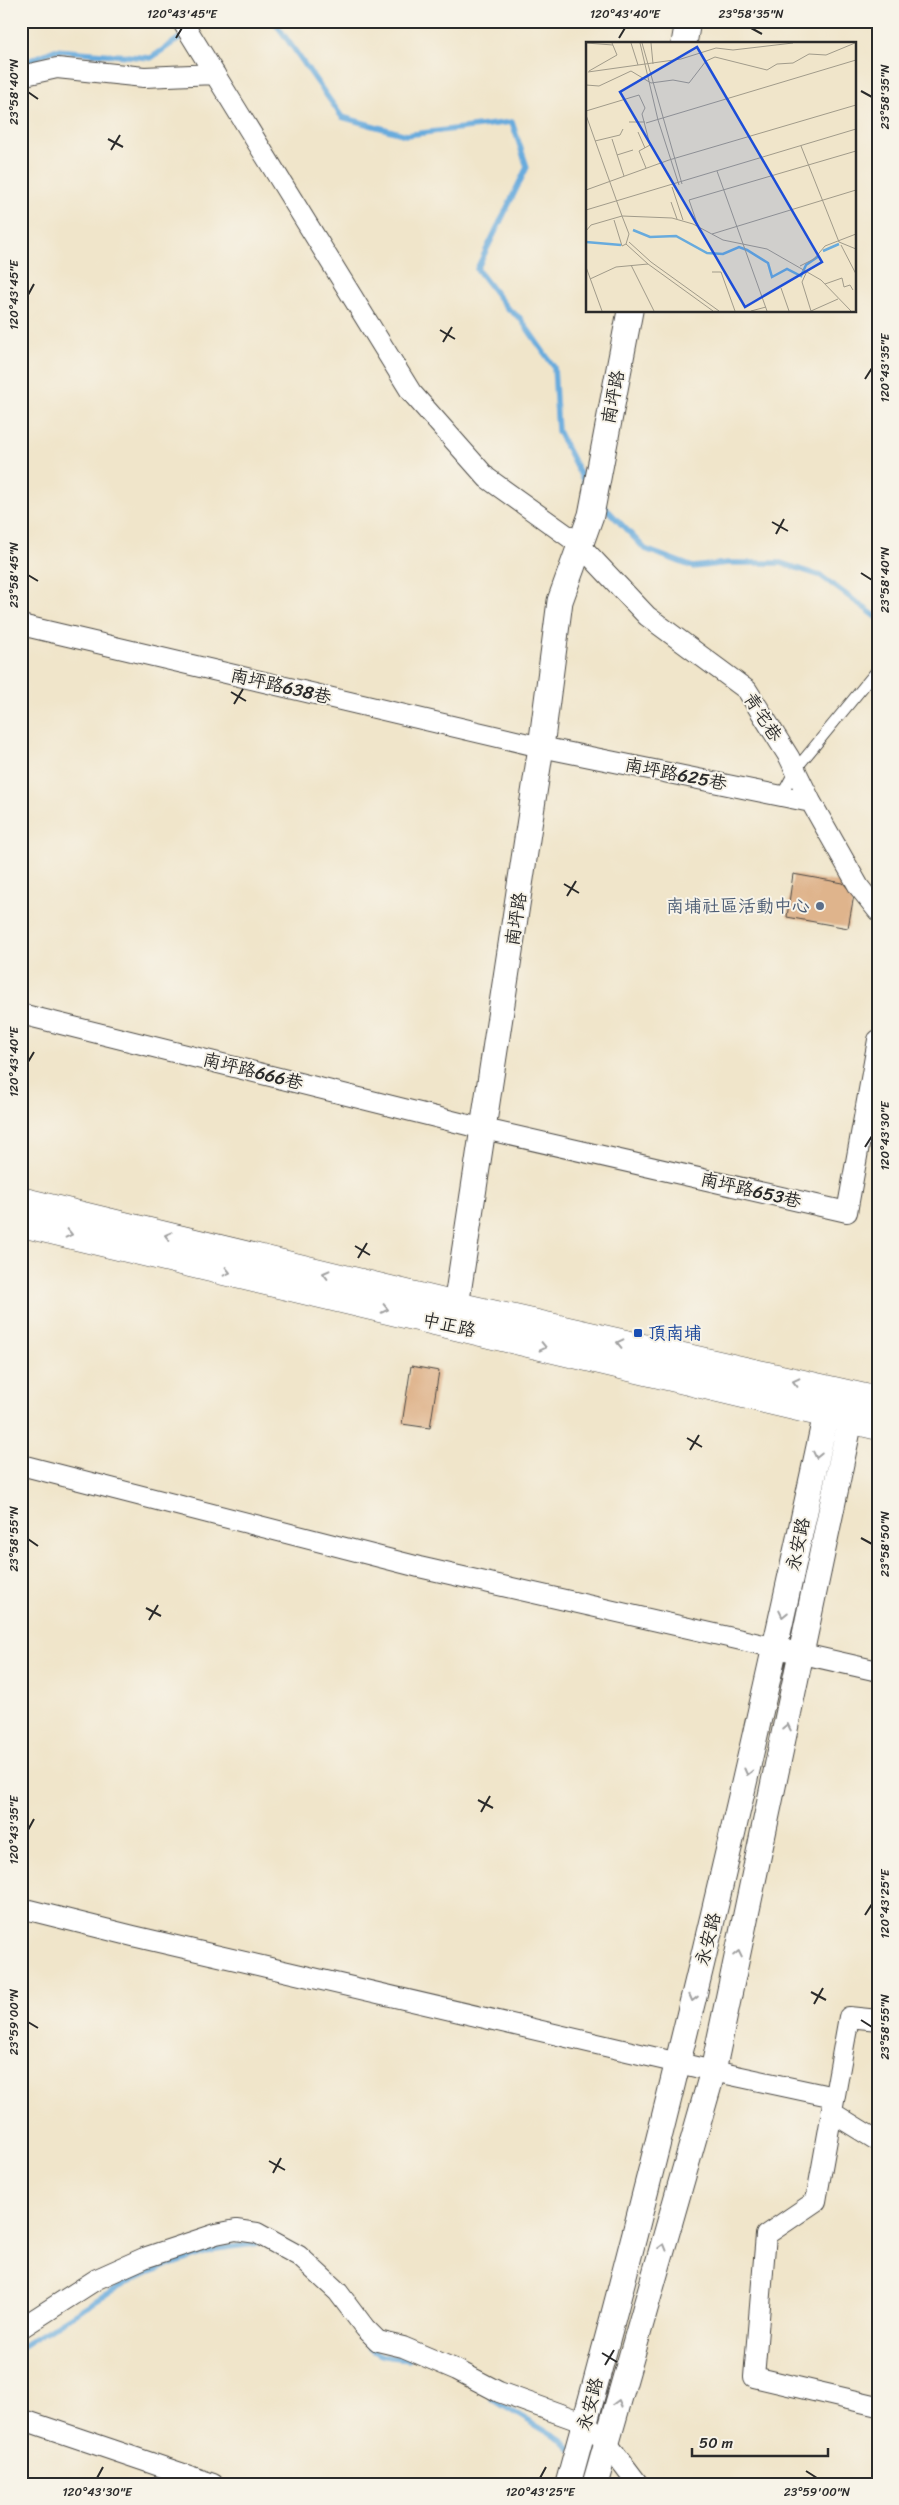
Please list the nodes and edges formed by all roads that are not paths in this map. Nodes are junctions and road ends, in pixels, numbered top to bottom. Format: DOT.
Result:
graph roads {
  1 [pos="182,21"];
  2 [pos="688,21"];
  3 [pos="684,42"];
  4 [pos="215,74"];
  5 [pos="21,76"];
  6 [pos="630,312"];
  7 [pos="579,544"];
  8 [pos="21,625"];
  9 [pos="878,669"];
  10 [pos="541,747"];
  11 [pos="795,770"];
  12 [pos="781,796"];
  13 [pos="811,802"];
  14 [pos="878,911"];
  15 [pos="21,1014"];
  16 [pos="878,1040"];
  17 [pos="484,1129"];
  18 [pos="21,1201"];
  19 [pos="21,1222"];
  20 [pos="455,1316"];
  21 [pos="848,1404"];
  22 [pos="878,1426"];
  23 [pos="21,1466"];
  24 [pos="776,1648"];
  25 [pos="802,1654"];
  26 [pos="878,1671"];
  27 [pos="21,1908"];
  28 [pos="878,2020"];
  29 [pos="678,2062"];
  30 [pos="713,2071"];
  31 [pos="832,2105"];
  32 [pos="878,2141"];
  33 [pos="21,2328"];
  34 [pos="878,2406"];
  35 [pos="21,2419"];
  36 [pos="585,2423"];
  37 [pos="606,2443"];
  38 [pos="213,2484"];
  39 [pos="568,2484"];
  40 [pos="595,2484"];
  41 [pos="638,2484"];
  1 -- 4 [label="street, 青宅巷"];
  2 -- 3 [label="street"];
  4 -- 5 [label="street"];
  4 -- 7 [label="street, 青宅巷"];
  6 -- 7 [label="street, 南坪路"];
  7 -- 10 [label="street, 南坪路"];
  7 -- 11 [label="street, 青宅巷"];
  8 -- 10 [label="street, 南坪路638巷"];
  9 -- 11 [label="lane"];
  10 -- 12 [label="street, 南坪路625巷"];
  10 -- 17 [label="street, 南坪路"];
  11 -- 12 [label="lane"];
  11 -- 13 [label="street, 青宅巷"];
  12 -- 13 [label="street, 南坪路625巷"];
  13 -- 14 [label="street, 青宅巷"];
  15 -- 17 [label="street, 南坪路666巷"];
  16 -- 17 [label="street, 南坪路653巷"];
  17 -- 20 [label="street, 南坪路"];
  20 -- 18 [label="main road, 中正路, one-way"];
  19 -- 20 [label="main road, 中正路, one-way"];
  20 -- 21 [label="main road, 中正路"];
  21 -- 22 [label="main road, 中正路"];
  21 -- 24 [label="street, 永安路, one-way"];
  21 -- 25 [label="street, 永安路"];
  23 -- 24 [label="street"];
  24 -- 25 [label="street"];
  24 -- 29 [label="street, 永安路, one-way"];
  25 -- 26 [label="street"];
  30 -- 25 [label="street, 永安路, one-way"];
  27 -- 29 [label="street"];
  28 -- 31 [label="street"];
  29 -- 30 [label="street"];
  29 -- 36 [label="street, 永安路"];
  30 -- 31 [label="street"];
  37 -- 30 [label="street, 永安路, one-way"];
  31 -- 32 [label="street"];
  31 -- 34 [label="street"];
  33 -- 36 [label="street"];
  35 -- 38 [label="street"];
  36 -- 37 [label="street"];
  36 -- 39 [label="street, 永安路"];
  37 -- 40 [label="street, 永安路"];
  37 -- 41 [label="street"];
}
